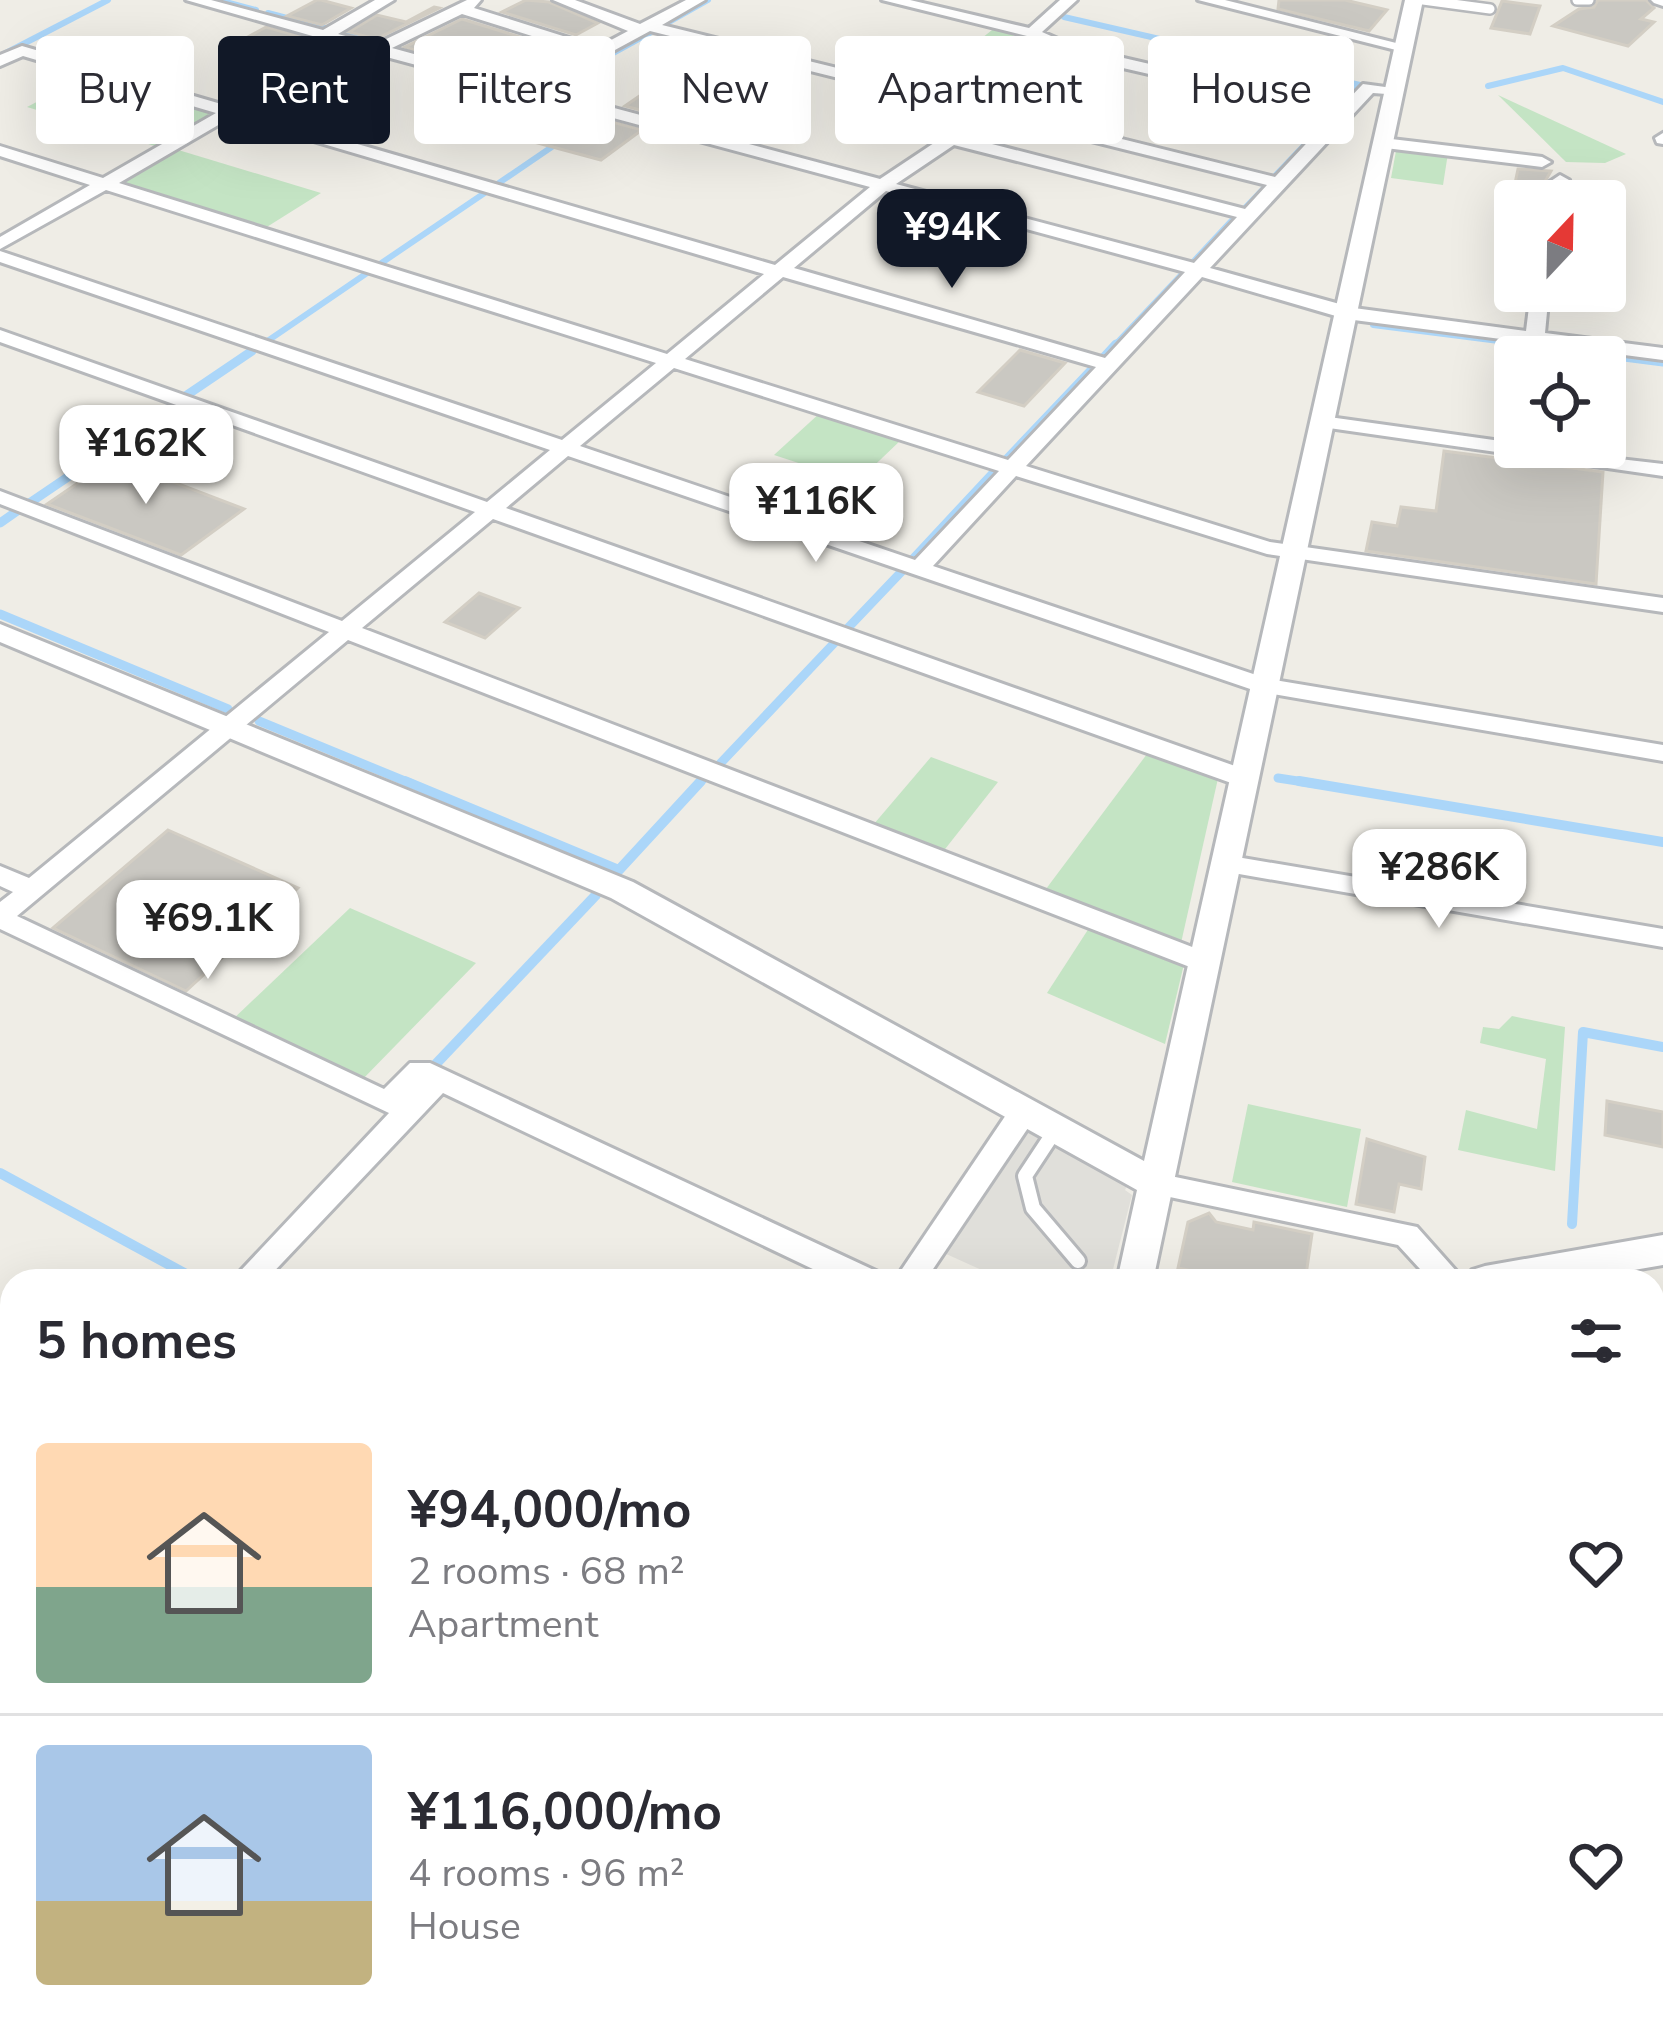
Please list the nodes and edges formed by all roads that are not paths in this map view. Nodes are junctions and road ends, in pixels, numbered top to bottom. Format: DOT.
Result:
graph roads {
  1 [pos="194,0"];
  2 [pos="282,0"];
  3 [pos="386,0"];
  4 [pos="478,0"];
  5 [pos="561,0"];
  6 [pos="697,0"];
  7 [pos="890,0"];
  8 [pos="1069,0"];
  9 [pos="1206,0"];
  10 [pos="1281,0"];
  11 [pos="1414,0"];
  12 [pos="1424,0"];
  13 [pos="1577,0"];
  14 [pos="1589,0"];
  15 [pos="1490,8"];
  16 [pos="461,9"];
  17 [pos="1263,13"];
  18 [pos="253,16"];
  19 [pos="645,28"];
  20 [pos="1032,33"];
  21 [pos="326,35"];
  22 [pos="330,36"];
  23 [pos="548,36"];
  24 [pos="1038,36"];
  25 [pos="390,43"];
  26 [pos="615,44"];
  27 [pos="1403,47"];
  28 [pos="0,61"];
  29 [pos="835,73"];
  30 [pos="1394,92"];
  31 [pos="1354,103"];
  32 [pos="218,108"];
  33 [pos="615,113"];
  34 [pos="218,117"];
  35 [pos="1124,142"];
  36 [pos="1383,143"];
  37 [pos="342,144"];
  38 [pos="945,144"];
  39 [pos="972,144"];
  40 [pos="1316,144"];
  41 [pos="0,151"];
  42 [pos="1541,162"];
  43 [pos="1279,183"];
  44 [pos="104,184"];
  45 [pos="884,185"];
  46 [pos="1249,215"];
  47 [pos="0,244"];
  48 [pos="0,256"];
  49 [pos="1198,270"];
  50 [pos="779,271"];
  51 [pos="1346,311"];
  52 [pos="0,336"];
  53 [pos="1521,336"];
  54 [pos="1626,349"];
  55 [pos="1663,354"];
  56 [pos="670,361"];
  57 [pos="1109,365"];
  58 [pos="1322,422"];
  59 [pos="564,448"];
  60 [pos="1012,468"];
  61 [pos="1663,470"];
  62 [pos="0,496"];
  63 [pos="490,510"];
  64 [pos="1294,551"];
  65 [pos="918,569"];
  66 [pos="1663,604"];
  67 [pos="0,632"];
  68 [pos="342,632"];
  69 [pos="1264,686"];
  70 [pos="228,727"];
  71 [pos="1663,753"];
  72 [pos="1244,778"];
  73 [pos="1225,864"];
  74 [pos="0,875"];
  75 [pos="31,890"];
  76 [pos="0,917"];
  77 [pos="1663,938"];
  78 [pos="1204,962"];
  79 [pos="439,1079"];
  80 [pos="1024,1111"];
  81 [pos="1056,1129"];
  82 [pos="1156,1184"];
  83 [pos="1663,1250"];
  84 [pos="1078,1261"];
  85 [pos="257,1269"];
  86 [pos="842,1269"];
  87 [pos="917,1269"];
  88 [pos="1138,1269"];
  89 [pos="1439,1269"];
  90 [pos="1594,1269"];
  1 -- 18 [label="street"];
  2 -- 18 [label="street"];
  3 -- 21 [label="street"];
  4 -- 16 [label="street"];
  5 -- 19 [label="street"];
  6 -- 19 [label="street"];
  7 -- 20 [label="street"];
  8 -- 20 [label="street"];
  9 -- 17 [label="street"];
  10 -- 17 [label="street"];
  11 -- 27 [label="street"];
  12 -- 15 [label="lane"];
  13 -- 14 [label="lane"];
  16 -- 23 [label="street"];
  16 -- 25 [label="street"];
  17 -- 27 [label="street"];
  18 -- 21 [label="street"];
  19 -- 26 [label="street"];
  19 -- 29 [label="street"];
  20 -- 24 [label="street"];
  21 -- 22 [label="street"];
  27 -- 30 [label="street"];
  28 -- 32 [label="street"];
  30 -- 31 [label="street"];
  30 -- 36 [label="street"];
  33 -- 45 [label="street"];
  34 -- 44 [label="street"];
  35 -- 43 [label="street"];
  36 -- 42 [label="street"];
  36 -- 51 [label="street"];
  37 -- 50 [label="street"];
  38 -- 45 [label="street"];
  39 -- 46 [label="street"];
  40 -- 43 [label="street"];
  41 -- 44 [label="street"];
  43 -- 46 [label="street"];
  44 -- 47 [label="street"];
  44 -- 56 [label="street"];
  45 -- 49 [label="street"];
  45 -- 50 [label="street"];
  46 -- 49 [label="street"];
  48 -- 59 [label="street"];
  49 -- 51 [label="street"];
  49 -- 57 [label="street"];
  50 -- 56 [label="street"];
  50 -- 57 [label="street"];
  51 -- 53 [label="street"];
  51 -- 58 [label="street"];
  52 -- 63 [label="street"];
  54 -- 55 [label="street"];
  56 -- 59 [label="street"];
  56 -- 60 [label="street"];
  57 -- 60 [label="street"];
  58 -- 61 [label="street"];
  58 -- 64 [label="street"];
  59 -- 63 [label="street"];
  59 -- 65 [label="street"];
  60 -- 64 [label="street"];
  60 -- 65 [label="street"];
  62 -- 68 [label="street"];
  63 -- 68 [label="street"];
  63 -- 72 [label="street"];
  64 -- 66 [label="street"];
  64 -- 69 [label="street"];
  65 -- 69 [label="street"];
  67 -- 70 [label="street"];
  68 -- 70 [label="street"];
  68 -- 78 [label="street"];
  69 -- 71 [label="street"];
  69 -- 72 [label="street"];
  70 -- 75 [label="street"];
  70 -- 80 [label="street"];
  72 -- 73 [label="street"];
  73 -- 77 [label="street"];
  73 -- 78 [label="street"];
  74 -- 75 [label="street"];
  75 -- 76 [label="street"];
  76 -- 79 [label="street"];
  78 -- 82 [label="street"];
  79 -- 85 [label="street"];
  79 -- 86 [label="street"];
  80 -- 81 [label="street"];
  80 -- 87 [label="street"];
  81 -- 82 [label="street"];
  81 -- 84 [label="lane"];
  82 -- 88 [label="street"];
  82 -- 89 [label="street"];
  83 -- 90 [label="street"];
}
